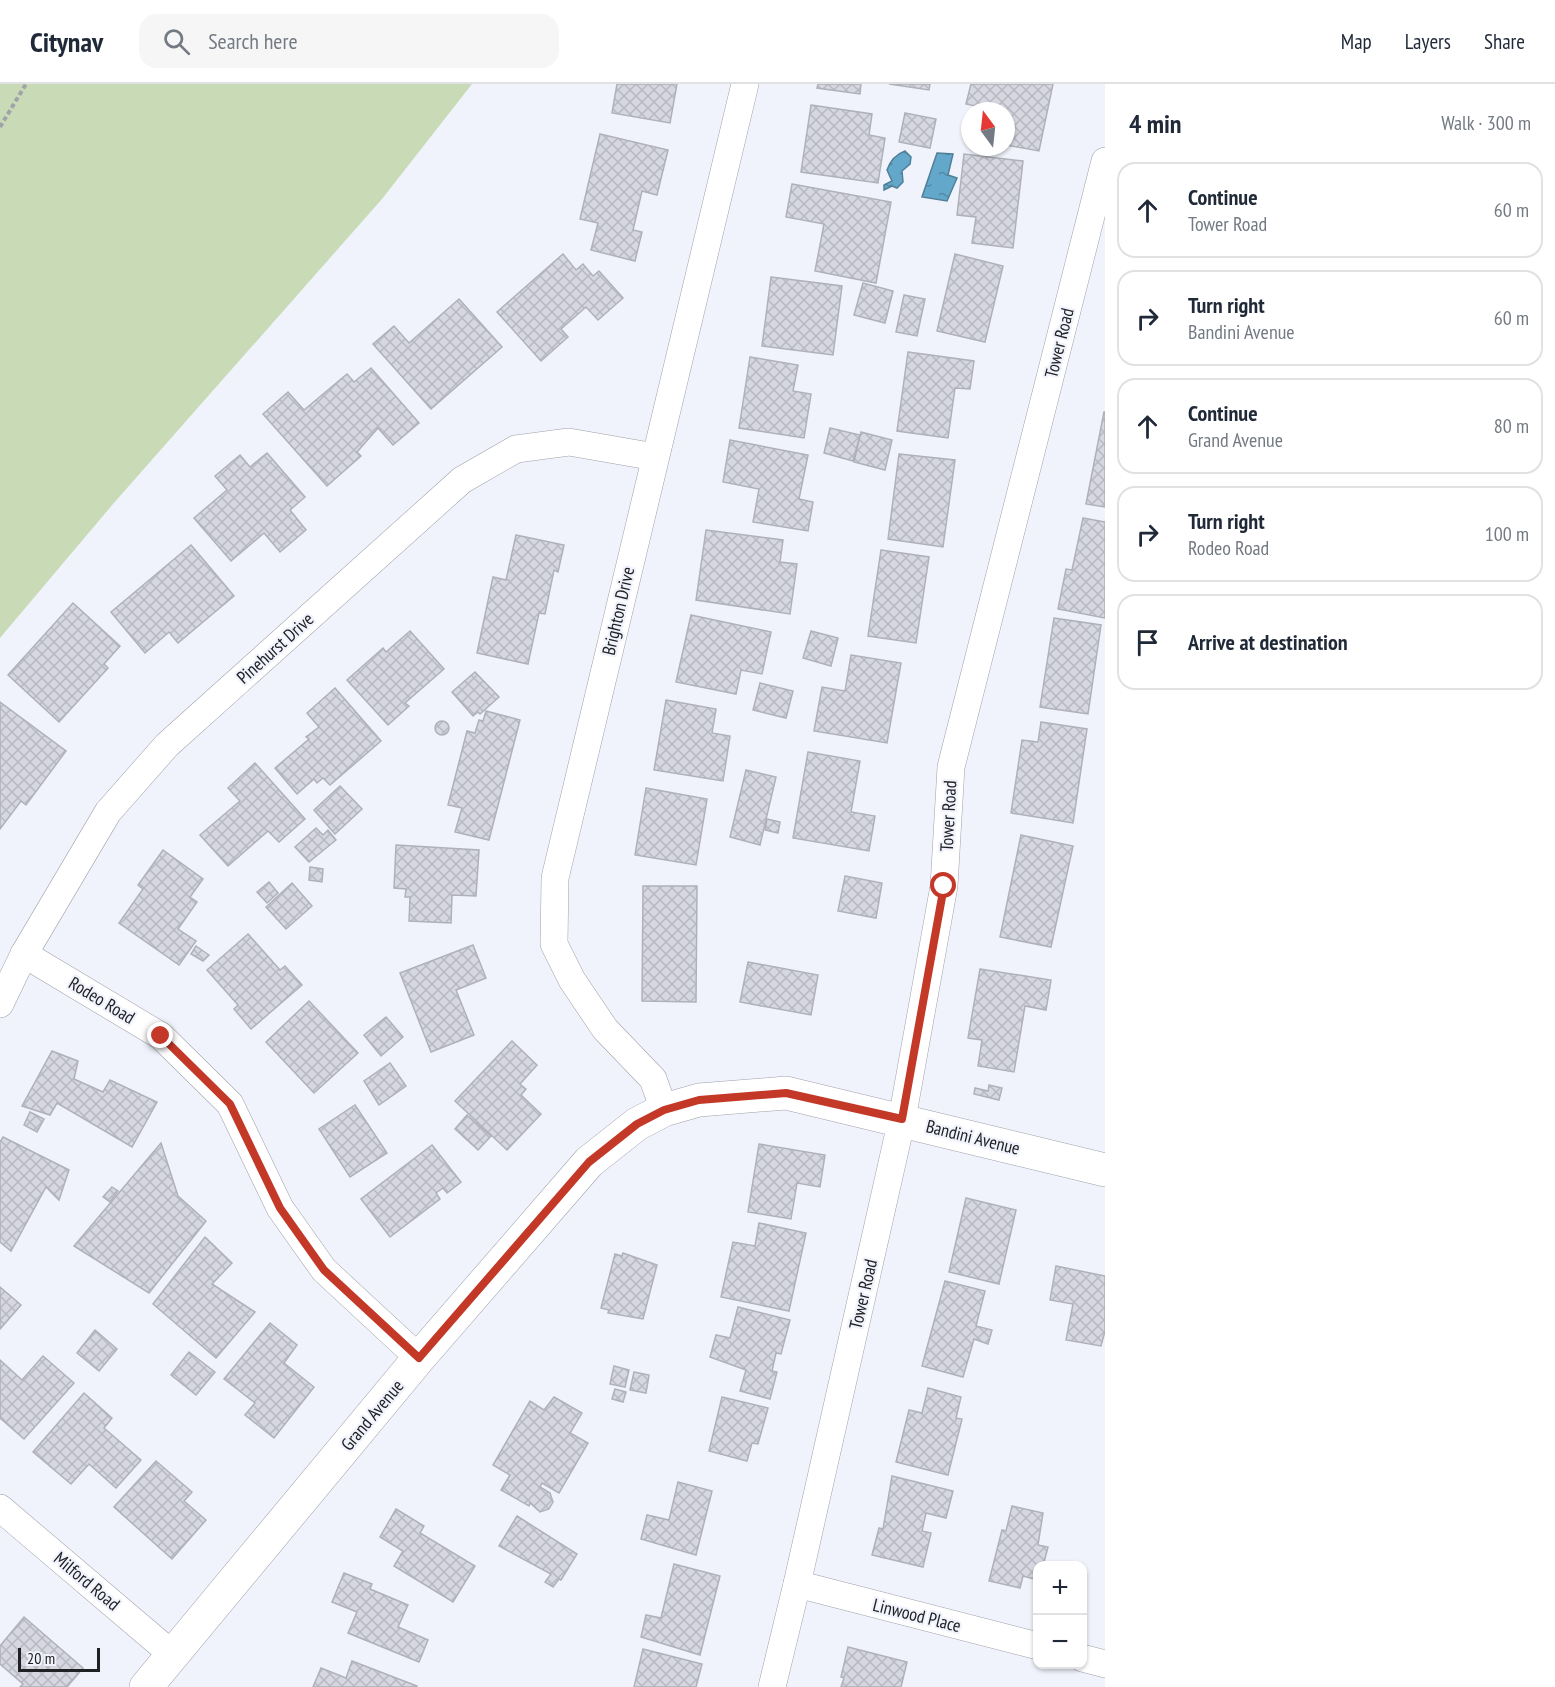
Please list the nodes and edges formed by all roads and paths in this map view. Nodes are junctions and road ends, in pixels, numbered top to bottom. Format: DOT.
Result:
graph roads {
  1 [pos="26,84"];
  2 [pos="745,84"];
  3 [pos="0,127"];
  4 [pos="1105,161"];
  5 [pos="654,457"];
  6 [pos="24,954"];
  7 [pos="0,1004"];
  8 [pos="664,1110"];
  9 [pos="902,1119"];
  10 [pos="1105,1170"];
  11 [pos="419,1358"];
  12 [pos="0,1508"];
  13 [pos="797,1584"];
  14 [pos="1033,1645"];
  15 [pos="173,1654"];
  16 [pos="1087,1659"];
  17 [pos="1105,1664"];
  18 [pos="146,1687"];
  19 [pos="772,1687"];
  1 -- 3 [label="path"];
  2 -- 5 [label="street, Brighton Drive"];
  4 -- 9 [label="street, Tower Road"];
  5 -- 6 [label="street, Pinehurst Drive"];
  5 -- 8 [label="street, Brighton Drive"];
  6 -- 7 [label="street, Pinehurst Drive"];
  6 -- 11 [label="street, Rodeo Road"];
  8 -- 9 [label="street, Bandini Avenue"];
  8 -- 11 [label="street, Grand Avenue"];
  9 -- 10 [label="street, Bandini Avenue"];
  9 -- 13 [label="street, Tower Road"];
  11 -- 15 [label="street, Grand Avenue"];
  12 -- 15 [label="street, Milford Road"];
  13 -- 14 [label="street, Linwood Place"];
  13 -- 19 [label="street, Tower Road"];
  15 -- 18 [label="street, Grand Avenue"];
  16 -- 17 [label="street"];
}
